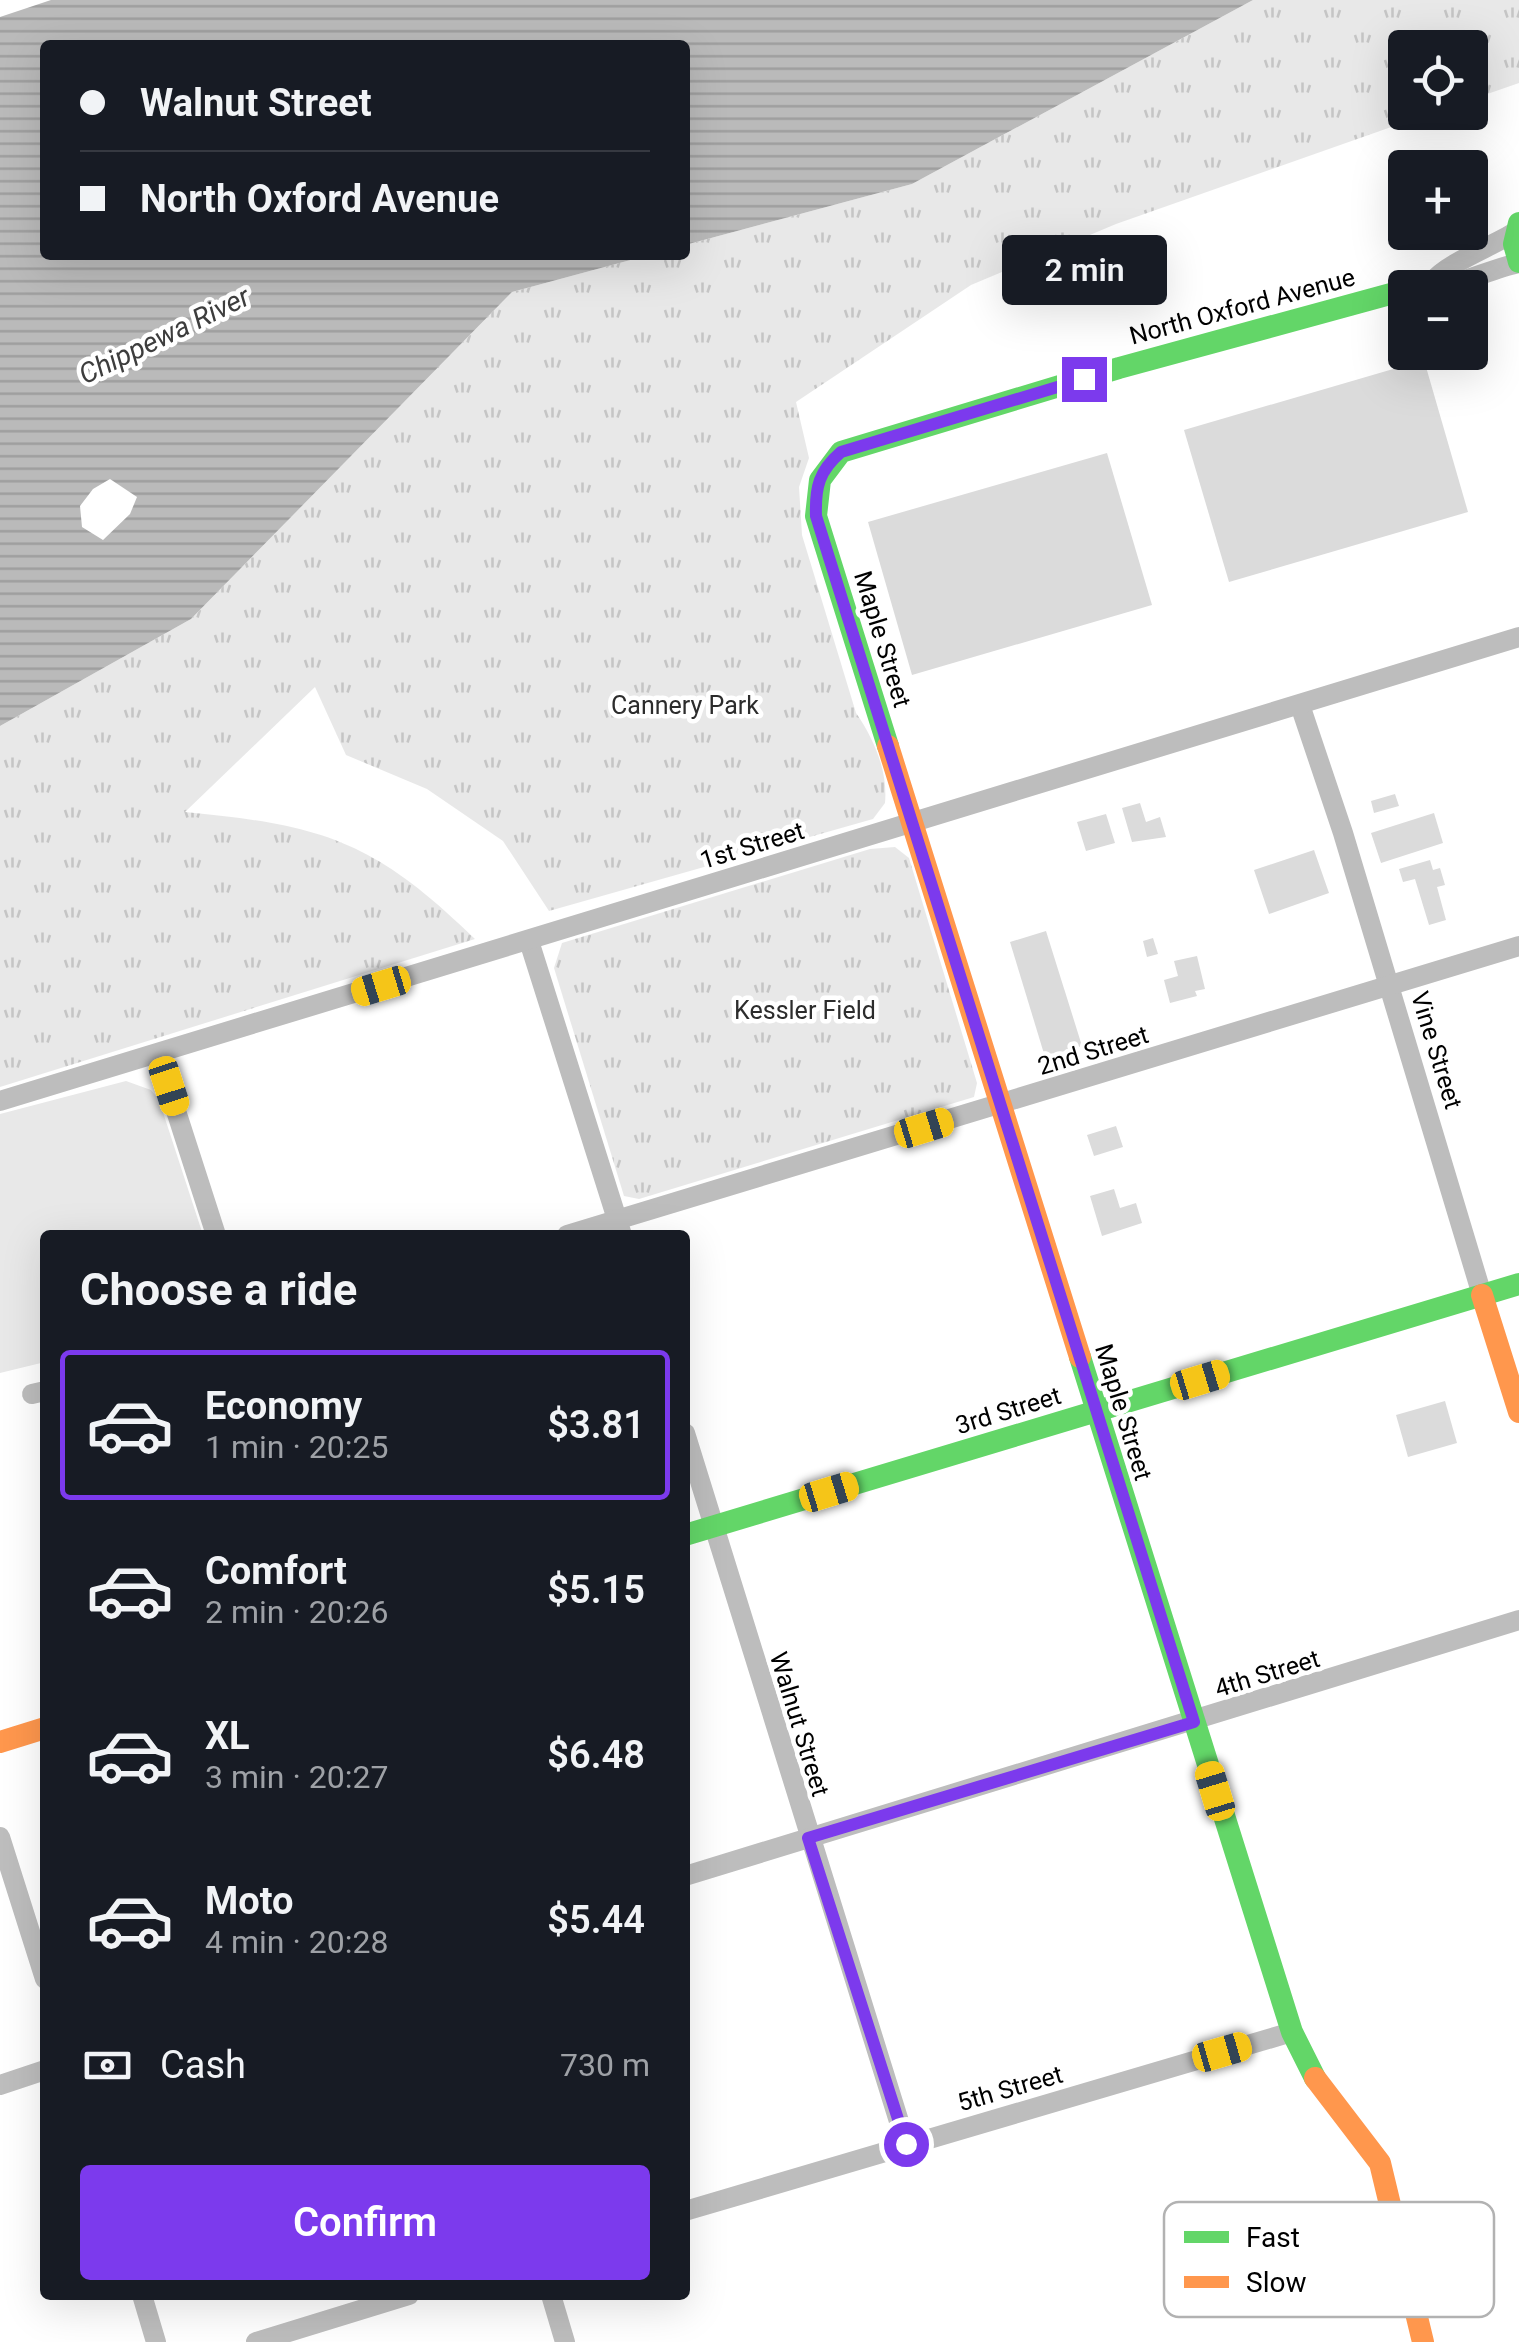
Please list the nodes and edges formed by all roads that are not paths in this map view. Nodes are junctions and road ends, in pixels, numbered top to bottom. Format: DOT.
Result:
graph roads {
  1 [pos="1517,228"];
  2 [pos="1519,263"];
  3 [pos="1442,270"];
  4 [pos="1484,270"];
  5 [pos="1388,295"];
  6 [pos="818,479"];
  7 [pos="1519,637"];
  8 [pos="1300,705"];
  9 [pos="912,821"];
  10 [pos="530,941"];
  11 [pos="1519,946"];
  12 [pos="1389,986"];
  13 [pos="158,1054"];
  14 [pos="0,1101"];
  15 [pos="1000,1105"];
  16 [pos="620,1227"];
  17 [pos="214,1230"];
  18 [pos="1519,1284"];
  19 [pos="1482,1295"];
  20 [pos="1519,1412"];
  21 [pos="1095,1413"];
  22 [pos="690,1448"];
  23 [pos="715,1527"];
  24 [pos="690,1534"];
  25 [pos="1519,1620"];
  26 [pos="1194,1722"];
  27 [pos="40,1730"];
  28 [pos="0,1742"];
  29 [pos="0,1836"];
  30 [pos="808,1838"];
  31 [pos="690,1874"];
  32 [pos="40,1962"];
  33 [pos="1292,2032"];
  34 [pos="40,2072"];
  35 [pos="0,2085"];
  36 [pos="906,2144"];
  37 [pos="1389,2202"];
  38 [pos="690,2209"];
  39 [pos="143,2300"];
  40 [pos="394,2300"];
  41 [pos="552,2300"];
  42 [pos="1417,2317"];
  43 [pos="156,2342"];
  44 [pos="256,2342"];
  45 [pos="565,2342"];
  46 [pos="1423,2342"];
  1 -- 2 [label="street"];
  1 -- 3 [label="street"];
  2 -- 4 [label="street"];
  5 -- 6 [label="street, North Oxford Avenue"];
  6 -- 9 [label="street, Maple Street"];
  7 -- 8 [label="street, 1st Street"];
  8 -- 9 [label="street, 1st Street"];
  8 -- 12 [label="street, Vine Street"];
  9 -- 10 [label="street, 1st Street"];
  9 -- 15 [label="street, Maple Street"];
  10 -- 13 [label="street, 1st Street"];
  10 -- 16 [label="street"];
  11 -- 12 [label="street, 2nd Street"];
  12 -- 15 [label="street, 2nd Street"];
  12 -- 19 [label="street, Vine Street"];
  13 -- 14 [label="street, 1st Street"];
  13 -- 17 [label="street"];
  15 -- 16 [label="street, 2nd Street"];
  15 -- 21 [label="street, Maple Street"];
  18 -- 19 [label="street, 3rd Street"];
  19 -- 20 [label="street, Vine Street"];
  19 -- 21 [label="street, 3rd Street"];
  21 -- 23 [label="street, 3rd Street"];
  21 -- 26 [label="street, Maple Street"];
  22 -- 23 [label="street, Walnut Street"];
  23 -- 24 [label="street, 3rd Street"];
  23 -- 30 [label="street, Walnut Street"];
  25 -- 26 [label="street, 4th Street"];
  26 -- 30 [label="street, 4th Street"];
  26 -- 33 [label="street, Maple Street"];
  27 -- 28 [label="street"];
  29 -- 32 [label="street"];
  30 -- 31 [label="street, 4th Street"];
  30 -- 36 [label="street, Walnut Street"];
  33 -- 36 [label="street, 5th Street"];
  33 -- 37 [label="street, Maple Street"];
  34 -- 35 [label="street"];
  36 -- 38 [label="street, 5th Street"];
  39 -- 43 [label="street"];
  40 -- 44 [label="street"];
  41 -- 45 [label="street"];
  42 -- 46 [label="street, Maple Street"];
}
